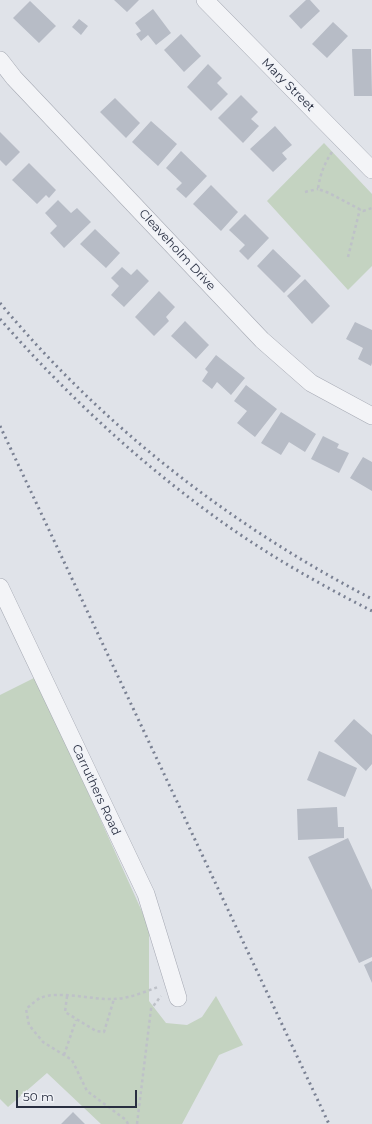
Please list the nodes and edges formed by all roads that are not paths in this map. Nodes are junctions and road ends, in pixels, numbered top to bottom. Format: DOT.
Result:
graph roads {
  1 [pos="205,0"];
  2 [pos="0,60"];
  3 [pos="372,170"];
  4 [pos="372,416"];
  5 [pos="0,587"];
  6 [pos="178,998"];
  1 -- 3 [label="street, Mary Street"];
  2 -- 4 [label="street, Cleaveholm Drive"];
  5 -- 6 [label="street, Carruthers Road"];
}
